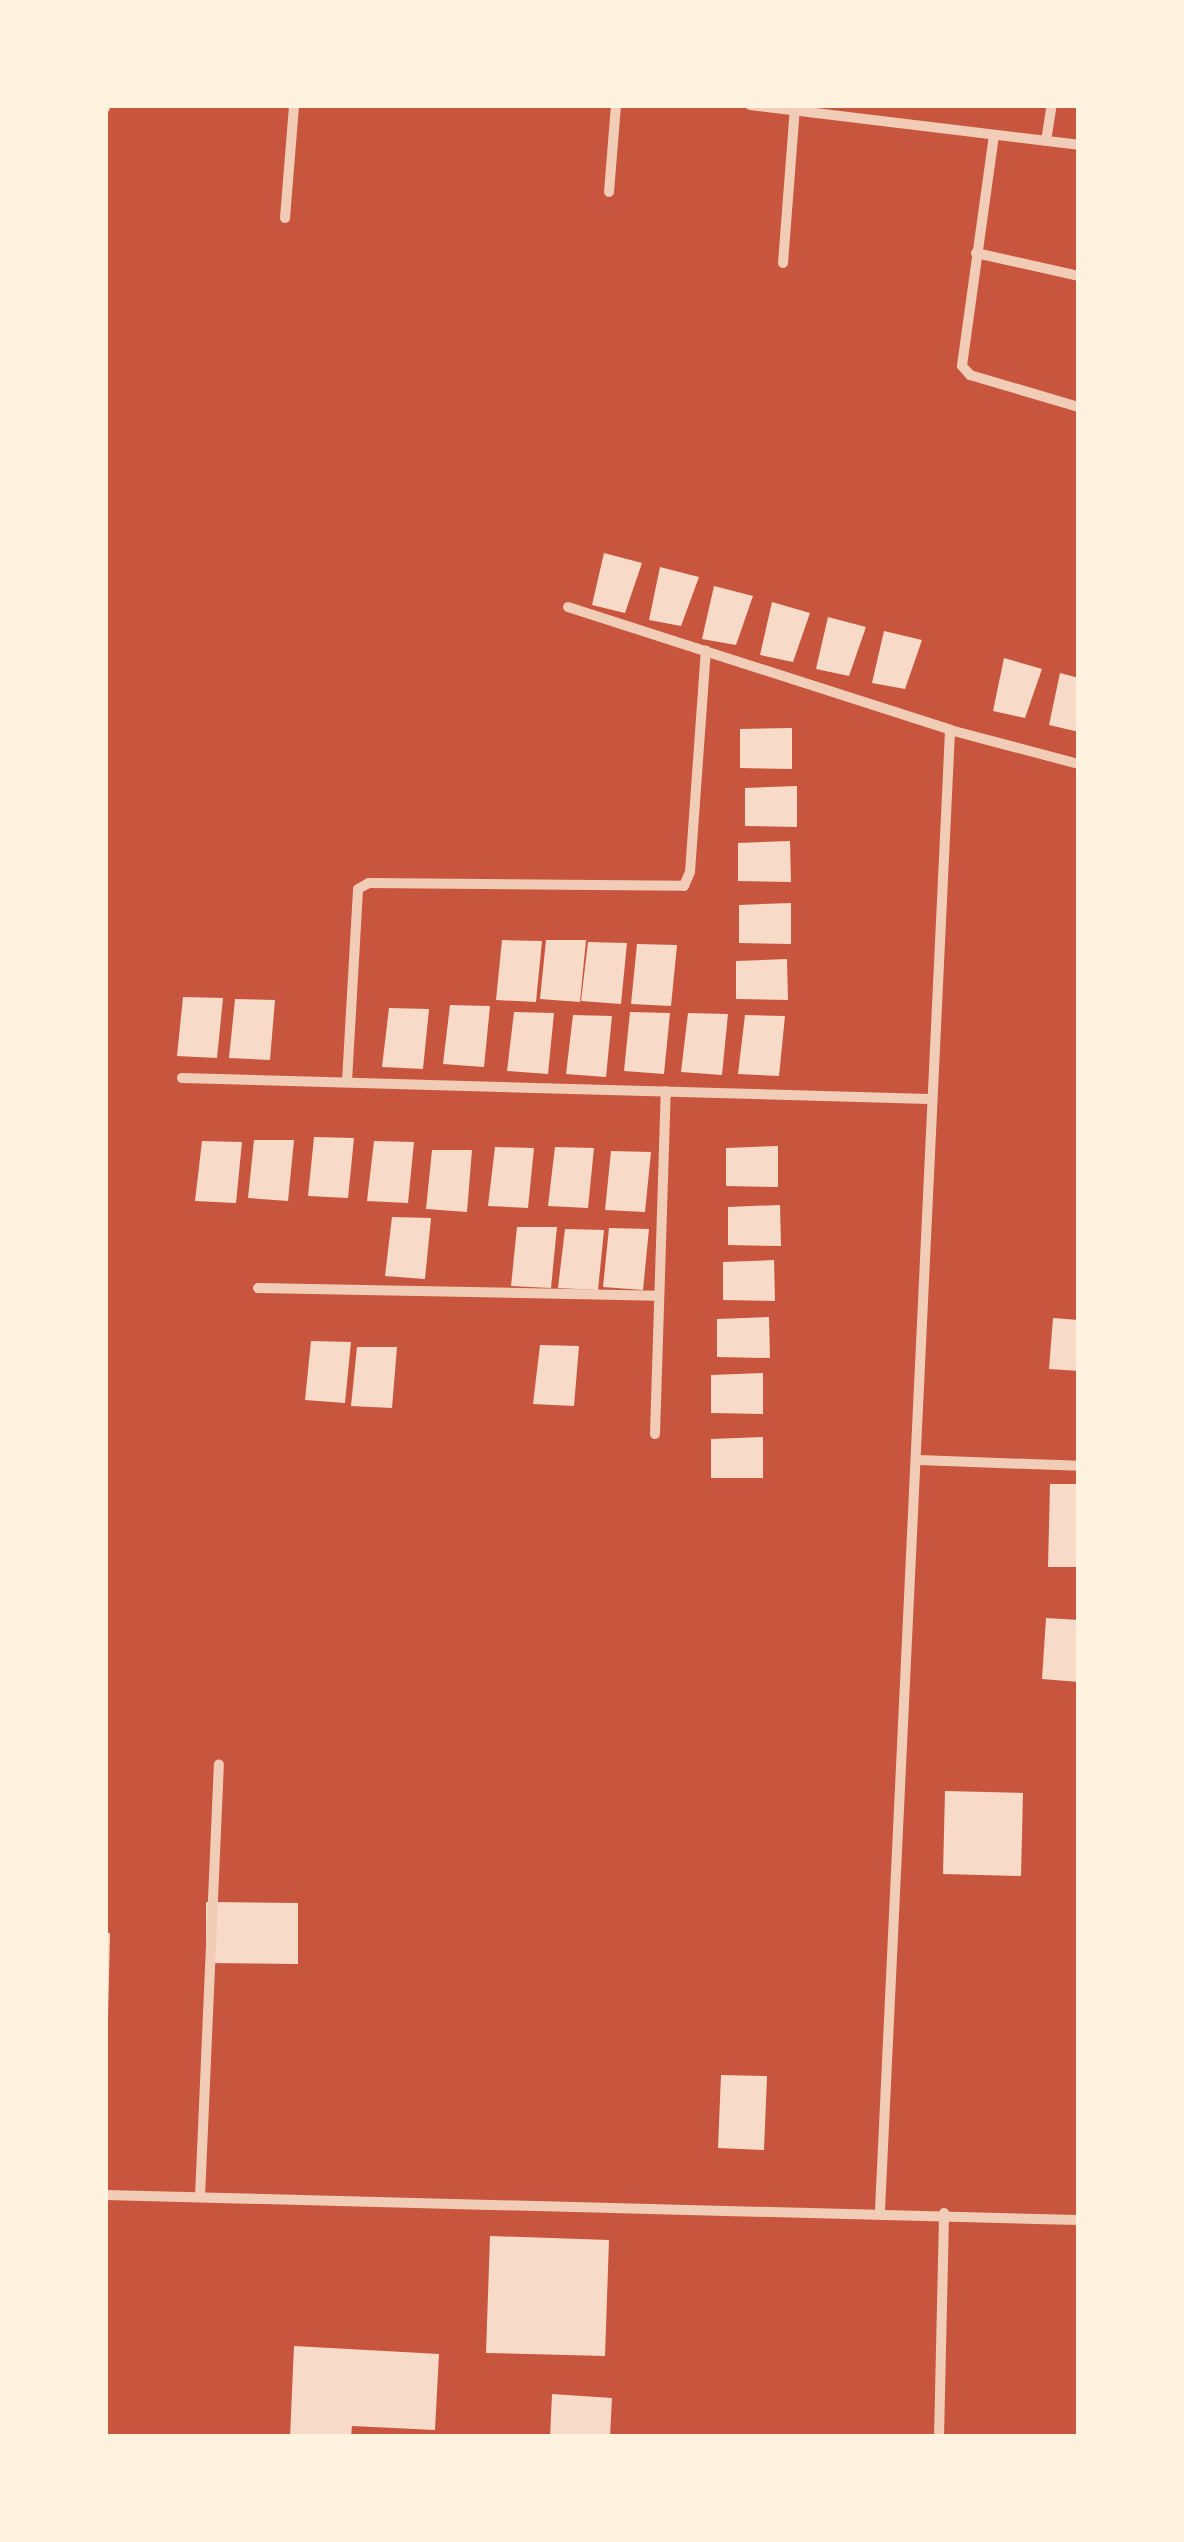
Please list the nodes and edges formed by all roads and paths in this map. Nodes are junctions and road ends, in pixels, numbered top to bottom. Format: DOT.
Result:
graph roads {
  1 [pos="294,105"];
  2 [pos="616,105"];
  3 [pos="750,105"];
  4 [pos="1052,105"];
  5 [pos="795,107"];
  6 [pos="994,134"];
  7 [pos="1046,141"];
  8 [pos="1079,145"];
  9 [pos="609,192"];
  10 [pos="284,218"];
  11 [pos="976,253"];
  12 [pos="783,263"];
  13 [pos="1079,276"];
  14 [pos="1079,407"];
  15 [pos="568,607"];
  16 [pos="706,651"];
  17 [pos="950,730"];
  18 [pos="1079,764"];
  19 [pos="182,1078"];
  20 [pos="347,1080"];
  21 [pos="666,1091"];
  22 [pos="930,1099"];
  23 [pos="258,1288"];
  24 [pos="657,1296"];
  25 [pos="655,1434"];
  26 [pos="919,1460"];
  27 [pos="1079,1466"];
  28 [pos="219,1764"];
  29 [pos="105,2195"];
  30 [pos="200,2197"];
  31 [pos="880,2210"];
  32 [pos="944,2213"];
  33 [pos="1079,2220"];
  34 [pos="939,2437"];
  1 -- 10 [label="street"];
  2 -- 9 [label="street"];
  3 -- 5 [label="street"];
  4 -- 7 [label="street"];
  5 -- 6 [label="street"];
  5 -- 12 [label="street"];
  6 -- 7 [label="street"];
  6 -- 11 [label="street"];
  7 -- 8 [label="street"];
  11 -- 13 [label="street"];
  11 -- 14 [label="street"];
  15 -- 16 [label="street"];
  16 -- 17 [label="street"];
  16 -- 20 [label="street"];
  17 -- 18 [label="street"];
  17 -- 22 [label="street"];
  19 -- 20 [label="street"];
  20 -- 21 [label="street"];
  21 -- 22 [label="street"];
  21 -- 24 [label="street"];
  22 -- 26 [label="street"];
  23 -- 24 [label="street"];
  24 -- 25 [label="street"];
  26 -- 27 [label="street"];
  26 -- 31 [label="street"];
  28 -- 30 [label="street"];
  29 -- 30 [label="street"];
  30 -- 31 [label="street"];
  31 -- 32 [label="street"];
  32 -- 33 [label="street"];
  32 -- 34 [label="street"];
}
